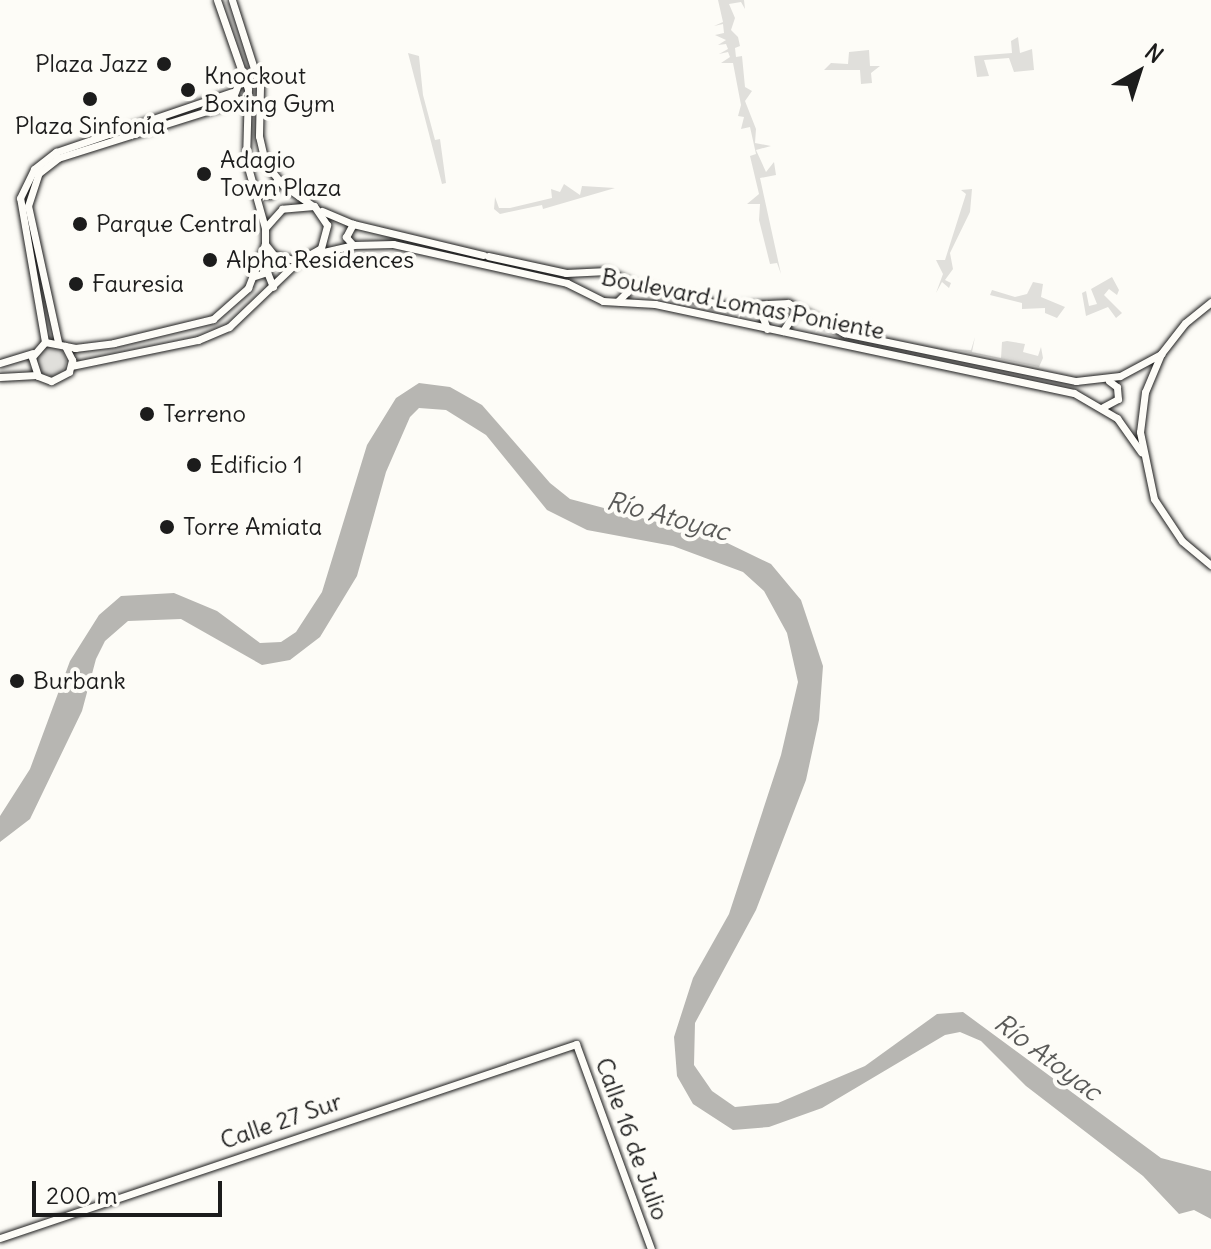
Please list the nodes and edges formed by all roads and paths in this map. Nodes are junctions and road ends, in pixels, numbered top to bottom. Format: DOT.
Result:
graph roads {
  1 [pos="217,0"];
  2 [pos="232,0"];
  3 [pos="243,71"];
  4 [pos="232,92"];
  5 [pos="236,102"];
  6 [pos="250,108"];
  7 [pos="277,180"];
  8 [pos="255,190"];
  9 [pos="317,208"];
  10 [pos="353,224"];
  11 [pos="265,228"];
  12 [pos="265,244"];
  13 [pos="353,245"];
  14 [pos="315,254"];
  15 [pos="482,255"];
  16 [pos="498,258"];
  17 [pos="298,261"];
  18 [pos="473,263"];
  19 [pos="496,268"];
  20 [pos="591,273"];
  21 [pos="255,276"];
  22 [pos="625,279"];
  23 [pos="273,287"];
  24 [pos="587,294"];
  25 [pos="618,301"];
  26 [pos="1211,302"];
  27 [pos="772,305"];
  28 [pos="798,308"];
  29 [pos="767,329"];
  30 [pos="783,331"];
  31 [pos="45,342"];
  32 [pos="61,344"];
  33 [pos="33,353"];
  34 [pos="1161,354"];
  35 [pos="0,363"];
  36 [pos="71,366"];
  37 [pos="38,376"];
  38 [pos="0,377"];
  39 [pos="1107,380"];
  40 [pos="1103,407"];
  41 [pos="1141,452"];
  42 [pos="1211,565"];
  43 [pos="576,1044"];
  44 [pos="0,1238"];
  45 [pos="651,1249"];
  1 -- 3 [label="street"];
  2 -- 7 [label="street"];
  3 -- 4 [label="street"];
  3 -- 6 [label="street"];
  4 -- 5 [label="street"];
  4 -- 31 [label="street"];
  5 -- 6 [label="street"];
  5 -- 32 [label="street"];
  6 -- 8 [label="street"];
  7 -- 8 [label="street"];
  7 -- 9 [label="street, Boulevard Lomas Poniente"];
  8 -- 11 [label="street"];
  9 -- 10 [label="street, Boulevard Lomas Poniente"];
  9 -- 11 [label="street"];
  9 -- 14 [label="street"];
  10 -- 13 [label="street"];
  10 -- 15 [label="street, Boulevard Lomas Poniente"];
  11 -- 12 [label="street"];
  12 -- 17 [label="street"];
  12 -- 21 [label="street"];
  13 -- 14 [label="street, Boulevard Lomas Poniente"];
  13 -- 18 [label="street, Boulevard Lomas Poniente"];
  14 -- 17 [label="street"];
  15 -- 16 [label="street, Boulevard Lomas Poniente"];
  15 -- 18 [label="street"];
  16 -- 19 [label="street"];
  16 -- 20 [label="street, Boulevard Lomas Poniente"];
  17 -- 23 [label="street"];
  18 -- 19 [label="street, Boulevard Lomas Poniente"];
  19 -- 24 [label="street, Boulevard Lomas Poniente"];
  20 -- 22 [label="street, Boulevard Lomas Poniente"];
  20 -- 24 [label="street"];
  21 -- 23 [label="street"];
  21 -- 32 [label="street"];
  22 -- 25 [label="street"];
  22 -- 27 [label="street, Boulevard Lomas Poniente"];
  23 -- 36 [label="street"];
  24 -- 25 [label="street, Boulevard Lomas Poniente"];
  25 -- 29 [label="street, Boulevard Lomas Poniente"];
  26 -- 34 [label="street"];
  27 -- 28 [label="street, Boulevard Lomas Poniente"];
  27 -- 29 [label="street"];
  28 -- 30 [label="street"];
  28 -- 39 [label="street, Boulevard Lomas Poniente"];
  29 -- 30 [label="street, Boulevard Lomas Poniente"];
  30 -- 40 [label="street, Boulevard Lomas Poniente"];
  31 -- 32 [label="street"];
  31 -- 33 [label="street"];
  32 -- 36 [label="street"];
  33 -- 35 [label="street"];
  33 -- 37 [label="street"];
  34 -- 39 [label="street, Boulevard Lomas Poniente"];
  34 -- 41 [label="street"];
  36 -- 37 [label="street"];
  37 -- 38 [label="street"];
  39 -- 40 [label="street"];
  40 -- 41 [label="street, Boulevard Lomas Poniente"];
  41 -- 42 [label="street"];
  43 -- 44 [label="street, Calle 27 Sur"];
  43 -- 45 [label="street, Calle 16 de Julio"];
}
